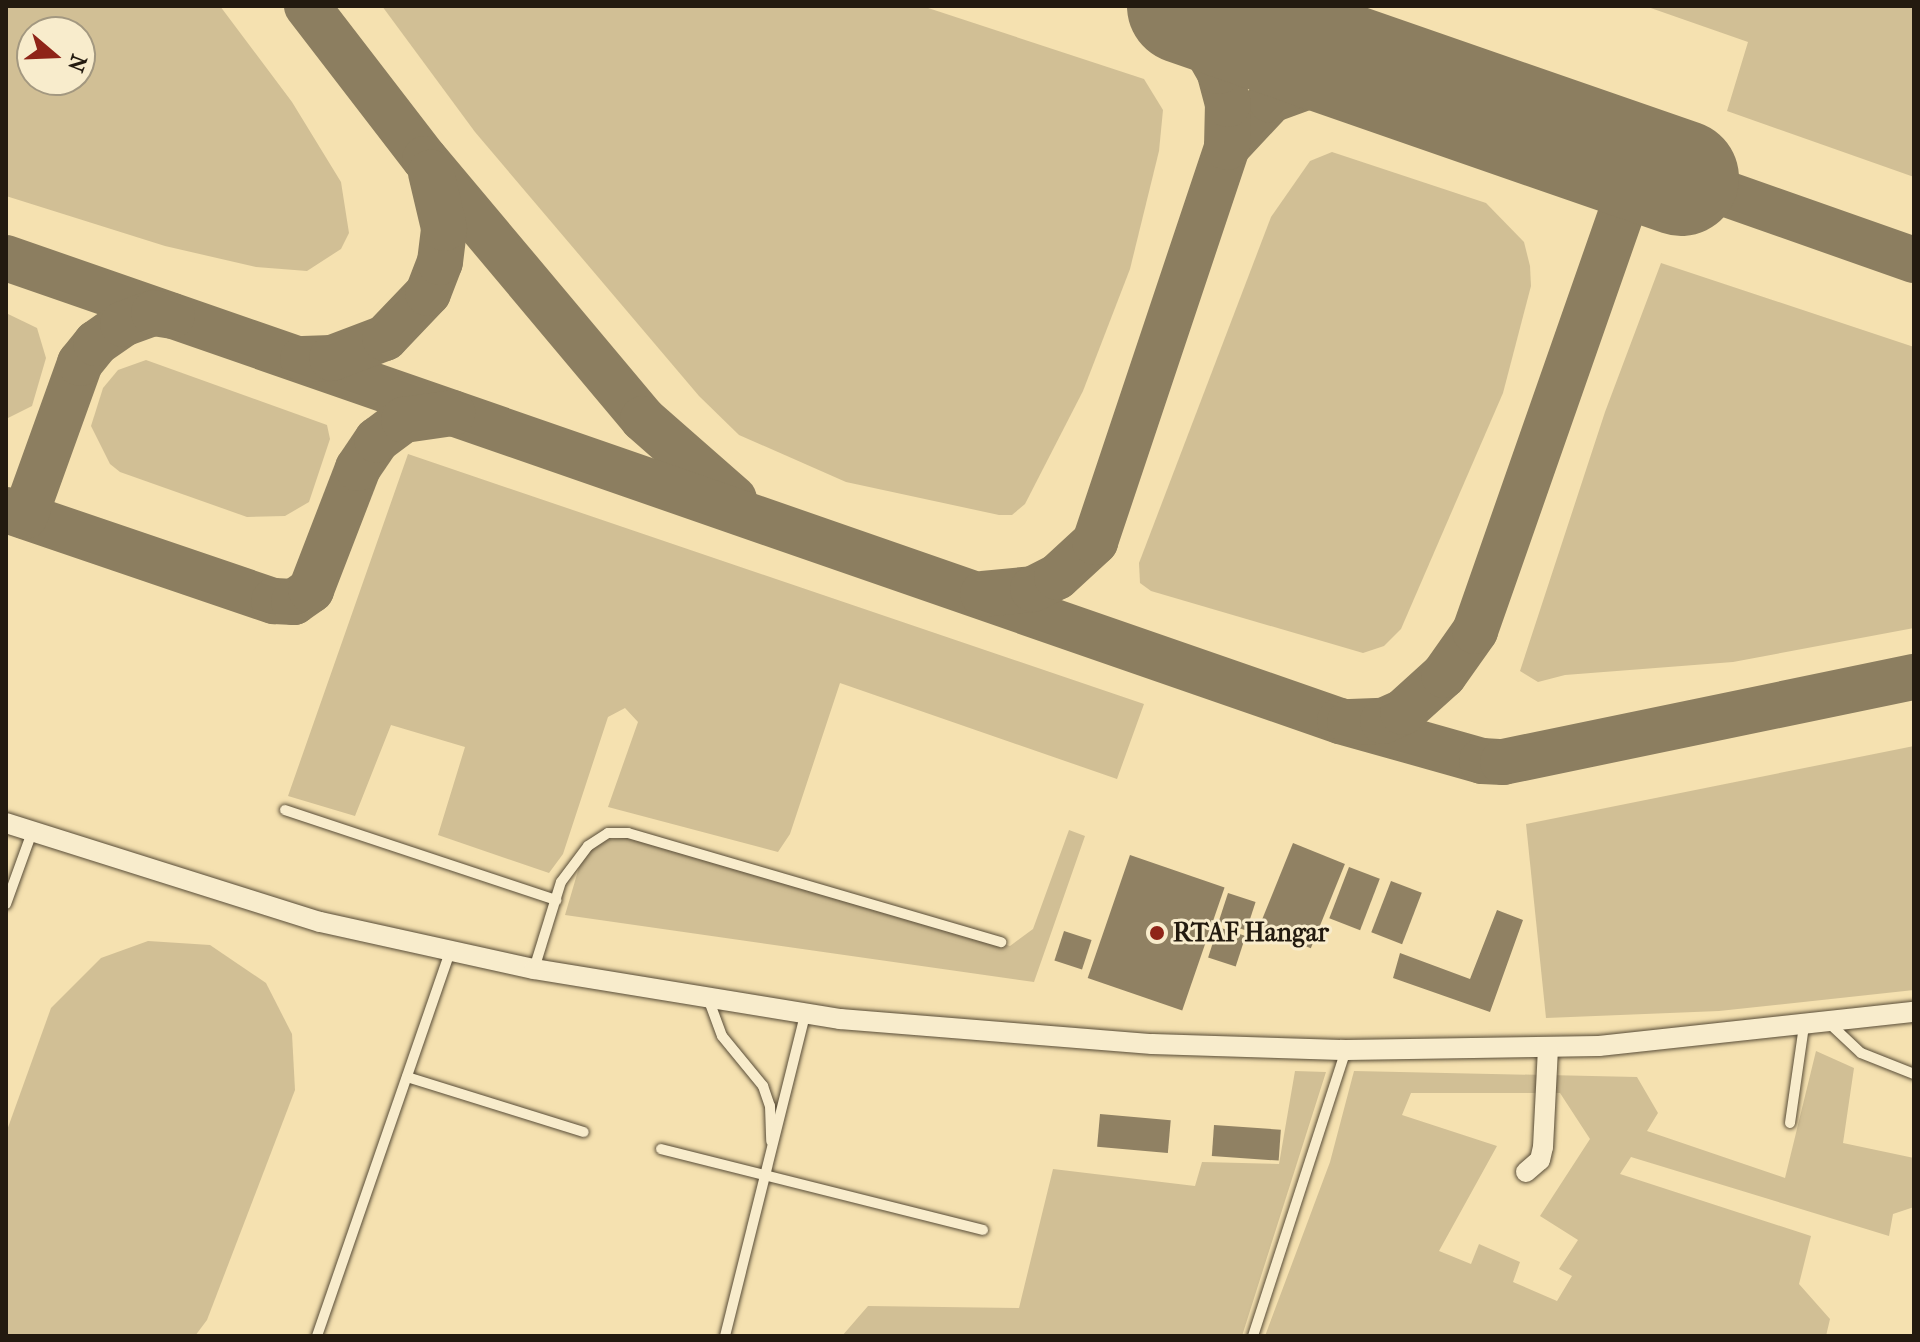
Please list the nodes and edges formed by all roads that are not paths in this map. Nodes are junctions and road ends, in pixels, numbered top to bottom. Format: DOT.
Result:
graph roads {
  1 [pos="285,810"];
  2 [pos="6,823"];
  3 [pos="32,832"];
  4 [pos="556,900"];
  5 [pos="6,904"];
  6 [pos="1001,942"];
  7 [pos="450,951"];
  8 [pos="534,969"];
  9 [pos="708,998"];
  10 [pos="1914,1012"];
  11 [pos="805,1014"];
  12 [pos="1829,1023"];
  13 [pos="1804,1026"];
  14 [pos="1548,1048"];
  15 [pos="1346,1050"];
  16 [pos="1914,1074"];
  17 [pos="407,1077"];
  18 [pos="1790,1123"];
  19 [pos="584,1132"];
  20 [pos="661,1149"];
  21 [pos="772,1149"];
  22 [pos="1526,1172"];
  23 [pos="765,1176"];
  24 [pos="983,1230"];
  25 [pos="317,1336"];
  26 [pos="725,1336"];
  27 [pos="1253,1336"];
  1 -- 4 [label="lane"];
  2 -- 3 [label="street"];
  3 -- 5 [label="lane"];
  3 -- 7 [label="street"];
  4 -- 6 [label="lane"];
  4 -- 8 [label="lane"];
  7 -- 8 [label="street"];
  7 -- 17 [label="lane"];
  8 -- 9 [label="street"];
  9 -- 11 [label="street"];
  9 -- 21 [label="lane"];
  10 -- 12 [label="street"];
  11 -- 15 [label="street"];
  11 -- 21 [label="lane"];
  12 -- 13 [label="street"];
  12 -- 16 [label="lane"];
  13 -- 14 [label="street"];
  13 -- 18 [label="lane"];
  14 -- 15 [label="street"];
  14 -- 22 [label="street"];
  15 -- 27 [label="lane"];
  17 -- 19 [label="lane"];
  17 -- 25 [label="lane"];
  20 -- 23 [label="lane"];
  21 -- 23 [label="lane"];
  23 -- 24 [label="lane"];
  23 -- 26 [label="lane"];
}
